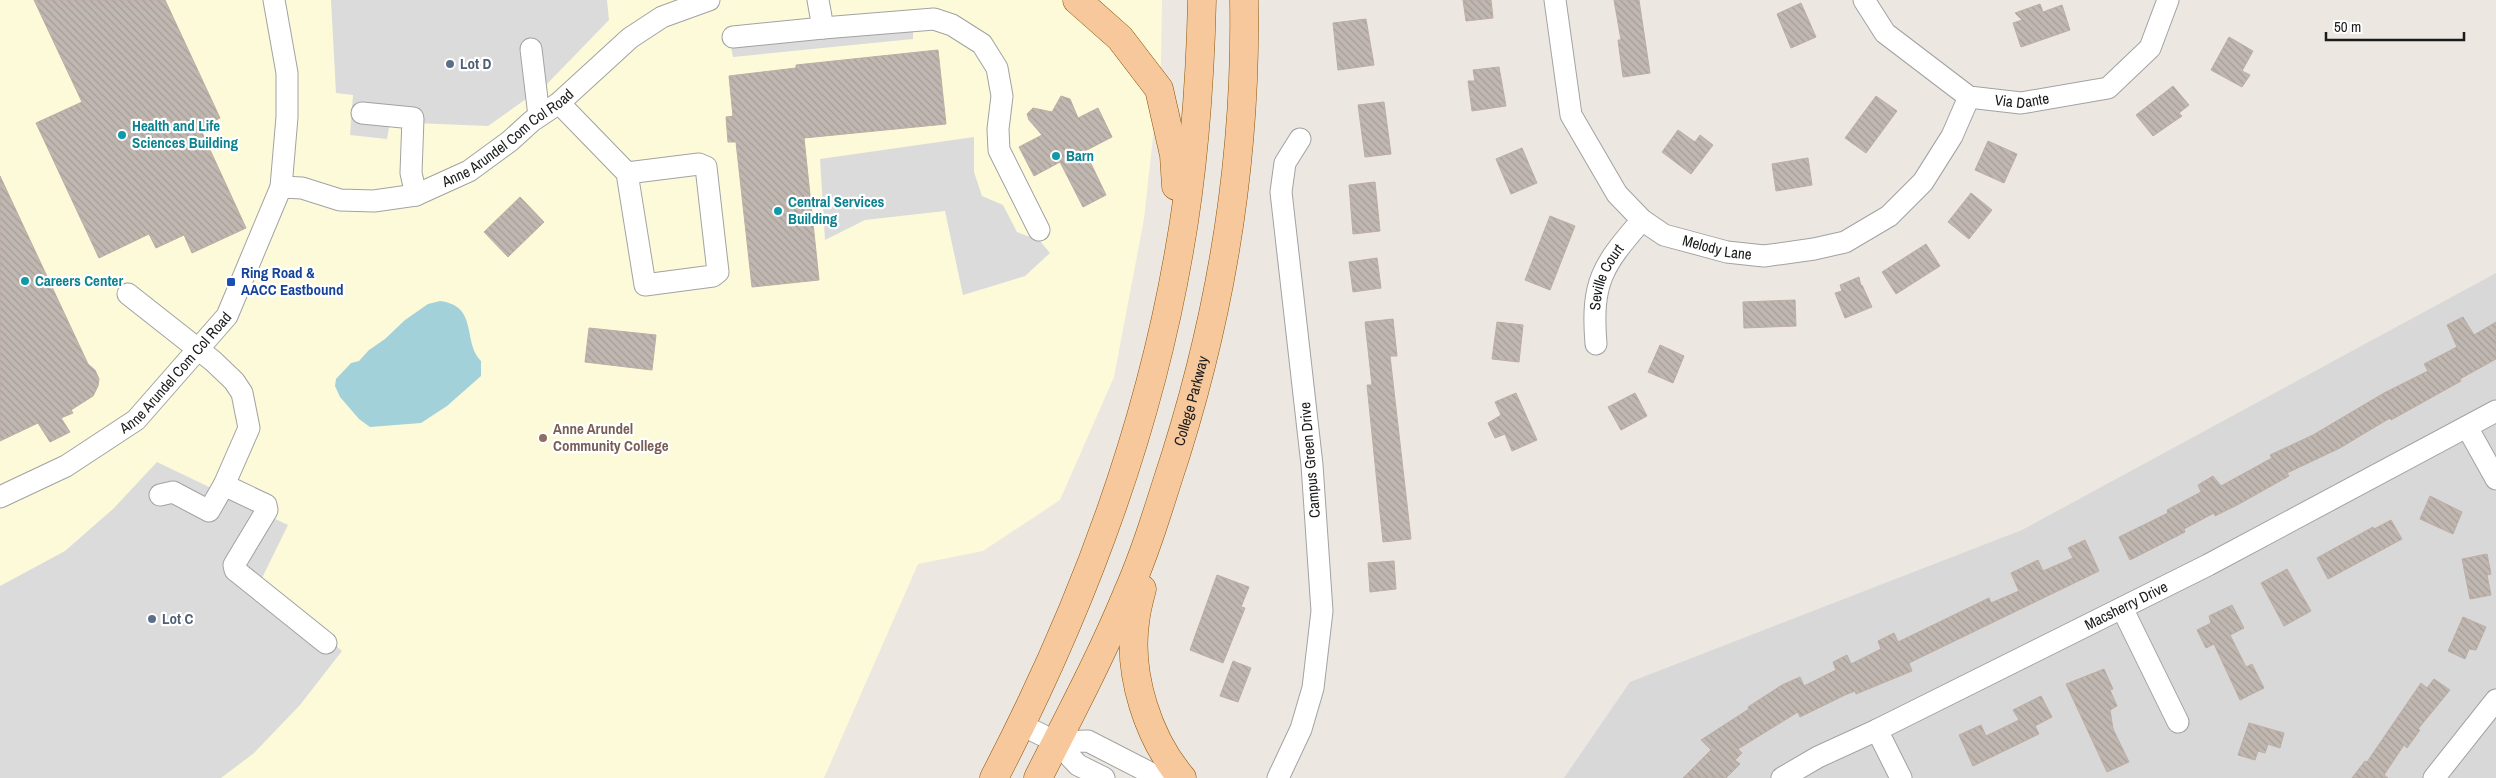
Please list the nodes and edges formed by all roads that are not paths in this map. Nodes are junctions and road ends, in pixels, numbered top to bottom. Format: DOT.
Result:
graph roads {
  1 [pos="274,0"];
  2 [pos="709,0"];
  3 [pos="818,0"];
  4 [pos="1077,0"];
  5 [pos="1202,0"];
  6 [pos="1244,0"];
  7 [pos="1555,0"];
  8 [pos="1864,0"];
  9 [pos="2168,0"];
  10 [pos="823,28"];
  11 [pos="733,37"];
  12 [pos="531,48"];
  13 [pos="1969,97"];
  14 [pos="559,103"];
  15 [pos="362,113"];
  16 [pos="539,116"];
  17 [pos="1300,139"];
  18 [pos="627,173"];
  19 [pos="282,187"];
  20 [pos="416,196"];
  21 [pos="1642,220"];
  22 [pos="1039,230"];
  23 [pos="1179,251"];
  24 [pos="128,294"];
  25 [pos="1596,344"];
  26 [pos="198,349"];
  27 [pos="2496,411"];
  28 [pos="2467,427"];
  29 [pos="2496,479"];
  30 [pos="224,485"];
  31 [pos="160,495"];
  32 [pos="0,497"];
  33 [pos="1156,515"];
  34 [pos="2122,608"];
  35 [pos="326,643"];
  36 [pos="2496,700"];
  37 [pos="2178,722"];
  38 [pos="1022,725"];
  39 [pos="1877,730"];
  40 [pos="1056,742"];
  41 [pos="994,778"];
  42 [pos="1038,778"];
  43 [pos="1104,778"];
  44 [pos="1160,778"];
  45 [pos="1182,778"];
  46 [pos="1278,778"];
  47 [pos="1782,778"];
  48 [pos="1901,778"];
  49 [pos="2434,778"];
  1 -- 19 [label="street, Anne Arundel Com Col Road"];
  2 -- 14 [label="street, Anne Arundel Com Col Road"];
  3 -- 10 [label="street"];
  4 -- 23 [label="main road"];
  5 -- 23 [label="main road"];
  6 -- 33 [label="main road, College Parkway"];
  7 -- 21 [label="street, Melody Lane"];
  8 -- 13 [label="street"];
  9 -- 13 [label="street, Via Dante"];
  10 -- 11 [label="street"];
  10 -- 22 [label="street"];
  12 -- 16 [label="street"];
  13 -- 21 [label="street, Melody Lane"];
  14 -- 16 [label="street, Anne Arundel Com Col Road"];
  14 -- 18 [label="street"];
  15 -- 20 [label="street"];
  16 -- 20 [label="street, Anne Arundel Com Col Road"];
  17 -- 46 [label="street, Campus Green Drive"];
  18 -- 18 [label="street"];
  19 -- 20 [label="street, Anne Arundel Com Col Road"];
  19 -- 26 [label="street, Anne Arundel Com Col Road"];
  21 -- 25 [label="street, Seville Court"];
  23 -- 38 [label="main road"];
  24 -- 26 [label="street"];
  26 -- 30 [label="street"];
  26 -- 32 [label="street, Anne Arundel Com Col Road"];
  27 -- 28 [label="street, Macsherry Drive"];
  28 -- 29 [label="street"];
  28 -- 34 [label="street, Macsherry Drive"];
  30 -- 31 [label="street"];
  30 -- 35 [label="street"];
  33 -- 40 [label="main road, College Parkway"];
  33 -- 45 [label="main road"];
  34 -- 37 [label="street"];
  34 -- 39 [label="street, Macsherry Drive"];
  36 -- 49 [label="street"];
  38 -- 40 [label="street"];
  38 -- 41 [label="main road"];
  39 -- 47 [label="street, Macsherry Drive"];
  39 -- 48 [label="street"];
  40 -- 42 [label="main road, College Parkway"];
  40 -- 43 [label="street"];
  40 -- 44 [label="street"];
}
